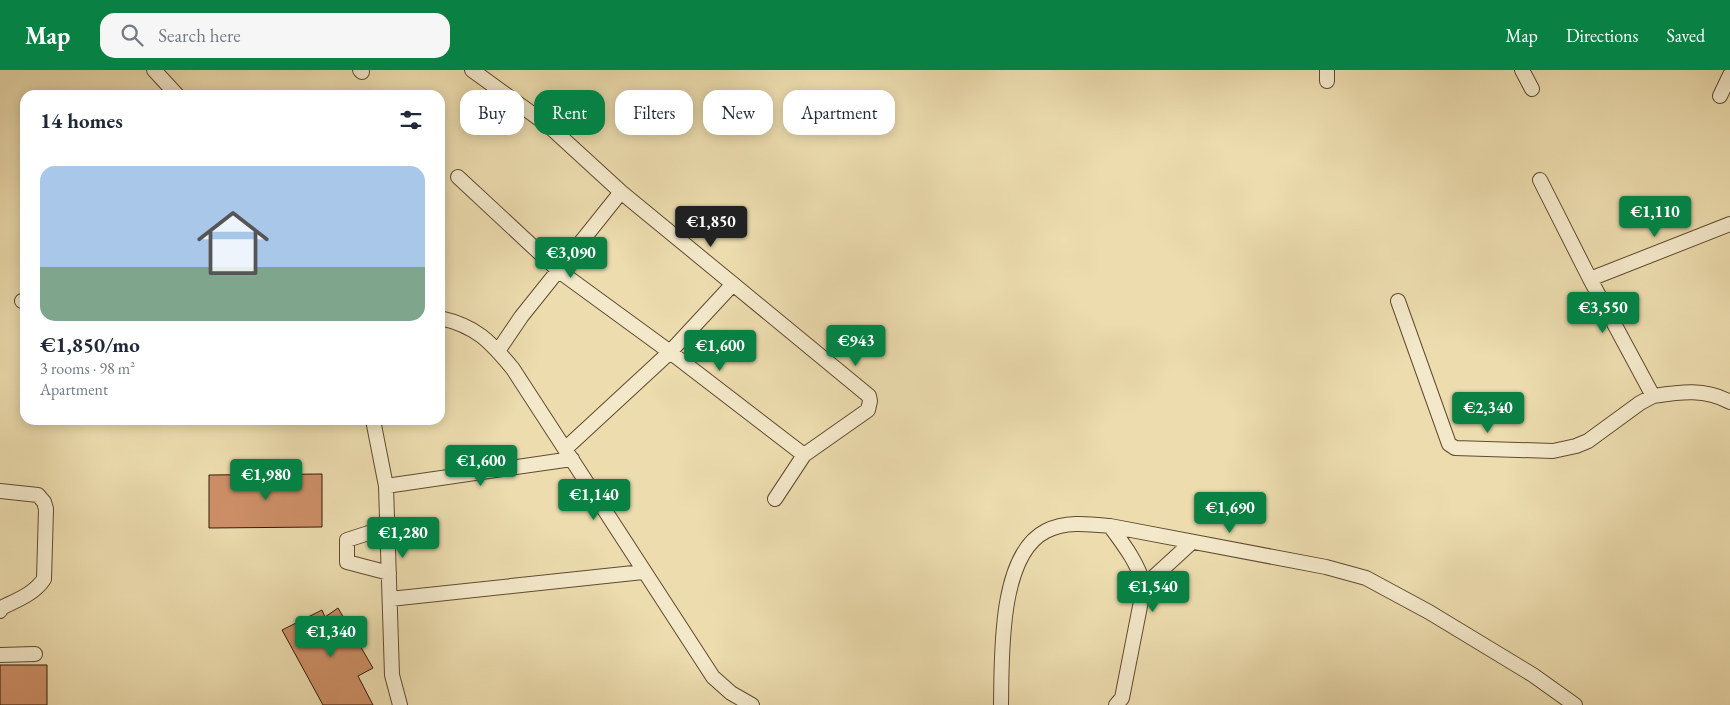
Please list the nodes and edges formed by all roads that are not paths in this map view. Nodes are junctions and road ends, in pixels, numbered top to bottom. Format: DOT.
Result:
graph roads {
  1 [pos="472,70"];
  2 [pos="1522,70"];
  3 [pos="161,72"];
  4 [pos="1730,75"];
  5 [pos="1532,89"];
  6 [pos="174,90"];
  7 [pos="1720,96"];
  8 [pos="458,177"];
  9 [pos="1540,180"];
  10 [pos="622,192"];
  11 [pos="1730,224"];
  12 [pos="559,271"];
  13 [pos="1590,280"];
  14 [pos="733,284"];
  15 [pos="1398,301"];
  16 [pos="445,319"];
  17 [pos="498,351"];
  18 [pos="670,352"];
  19 [pos="1653,396"];
  20 [pos="1730,402"];
  21 [pos="374,425"];
  22 [pos="569,454"];
  23 [pos="804,455"];
  24 [pos="386,486"];
  25 [pos="0,491"];
  26 [pos="775,499"];
  27 [pos="1110,526"];
  28 [pos="387,527"];
  29 [pos="1192,542"];
  30 [pos="643,572"];
  31 [pos="390,573"];
  32 [pos="1144,586"];
  33 [pos="390,599"];
  34 [pos="0,609"];
  35 [pos="35,654"];
  36 [pos="0,655"];
  37 [pos="1121,703"];
  38 [pos="400,705"];
  39 [pos="752,705"];
  40 [pos="1002,705"];
  41 [pos="1575,705"];
  1 -- 10 [label="street"];
  2 -- 5 [label="street"];
  3 -- 6 [label="street"];
  4 -- 7 [label="street"];
  8 -- 12 [label="street"];
  9 -- 13 [label="street"];
  10 -- 12 [label="street"];
  10 -- 14 [label="street"];
  11 -- 13 [label="street"];
  12 -- 17 [label="street"];
  12 -- 18 [label="street"];
  13 -- 19 [label="street"];
  14 -- 18 [label="street"];
  14 -- 23 [label="street"];
  15 -- 19 [label="street"];
  16 -- 17 [label="street"];
  17 -- 22 [label="street"];
  18 -- 22 [label="street"];
  18 -- 23 [label="street"];
  19 -- 20 [label="street"];
  21 -- 24 [label="street"];
  22 -- 24 [label="street"];
  22 -- 30 [label="street"];
  23 -- 26 [label="street"];
  24 -- 28 [label="street"];
  25 -- 34 [label="street"];
  27 -- 29 [label="street"];
  27 -- 32 [label="street"];
  27 -- 40 [label="street"];
  28 -- 31 [label="street"];
  28 -- 31 [label="street"];
  29 -- 32 [label="street"];
  29 -- 41 [label="street"];
  30 -- 33 [label="street"];
  30 -- 39 [label="street"];
  31 -- 33 [label="street"];
  32 -- 37 [label="street"];
  33 -- 38 [label="street"];
  35 -- 36 [label="street"];
}
